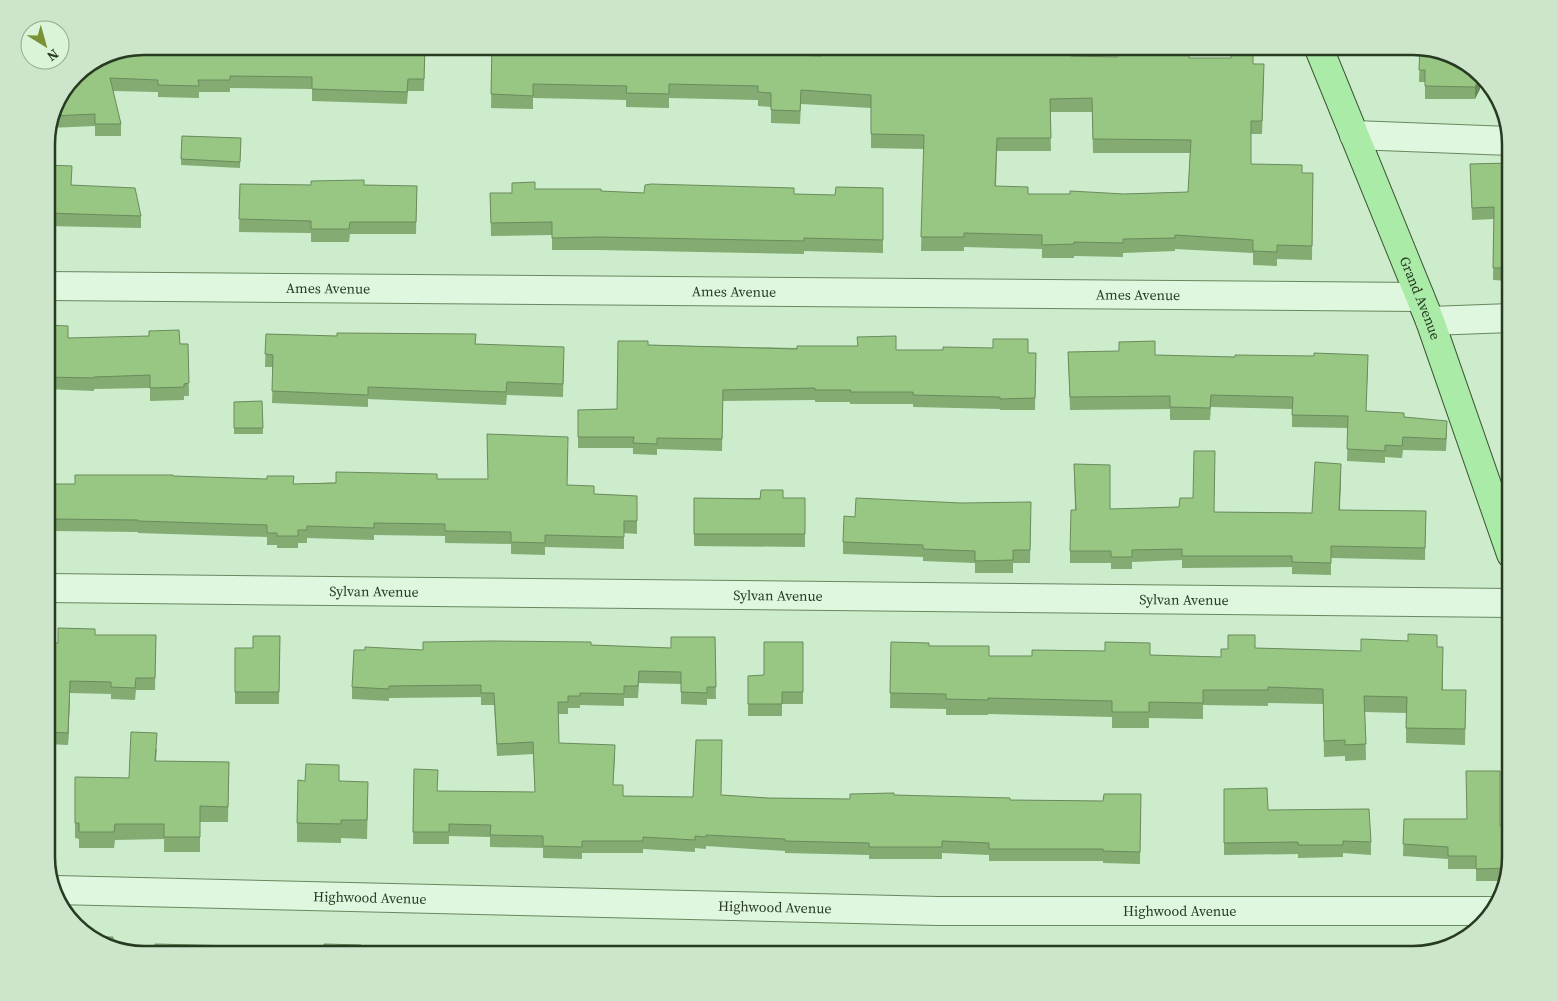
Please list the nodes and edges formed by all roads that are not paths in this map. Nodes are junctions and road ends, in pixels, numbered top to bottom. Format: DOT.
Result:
graph roads {
  1 [pos="1322,55"];
  2 [pos="1354,135"];
  3 [pos="1502,141"];
  4 [pos="55,286"];
  5 [pos="1425,309"];
  6 [pos="1502,317"];
  7 [pos="1502,528"];
  8 [pos="55,588"];
  9 [pos="1502,604"];
  10 [pos="62,890"];
  11 [pos="1484,911"];
  1 -- 2 [label="main road, Grand Avenue"];
  2 -- 3 [label="street"];
  2 -- 5 [label="main road, Grand Avenue"];
  4 -- 5 [label="street, Ames Avenue"];
  5 -- 6 [label="street, Ames Avenue"];
  5 -- 7 [label="main road, Grand Avenue"];
  8 -- 9 [label="street, Sylvan Avenue"];
  10 -- 11 [label="street, Highwood Avenue"];
}
